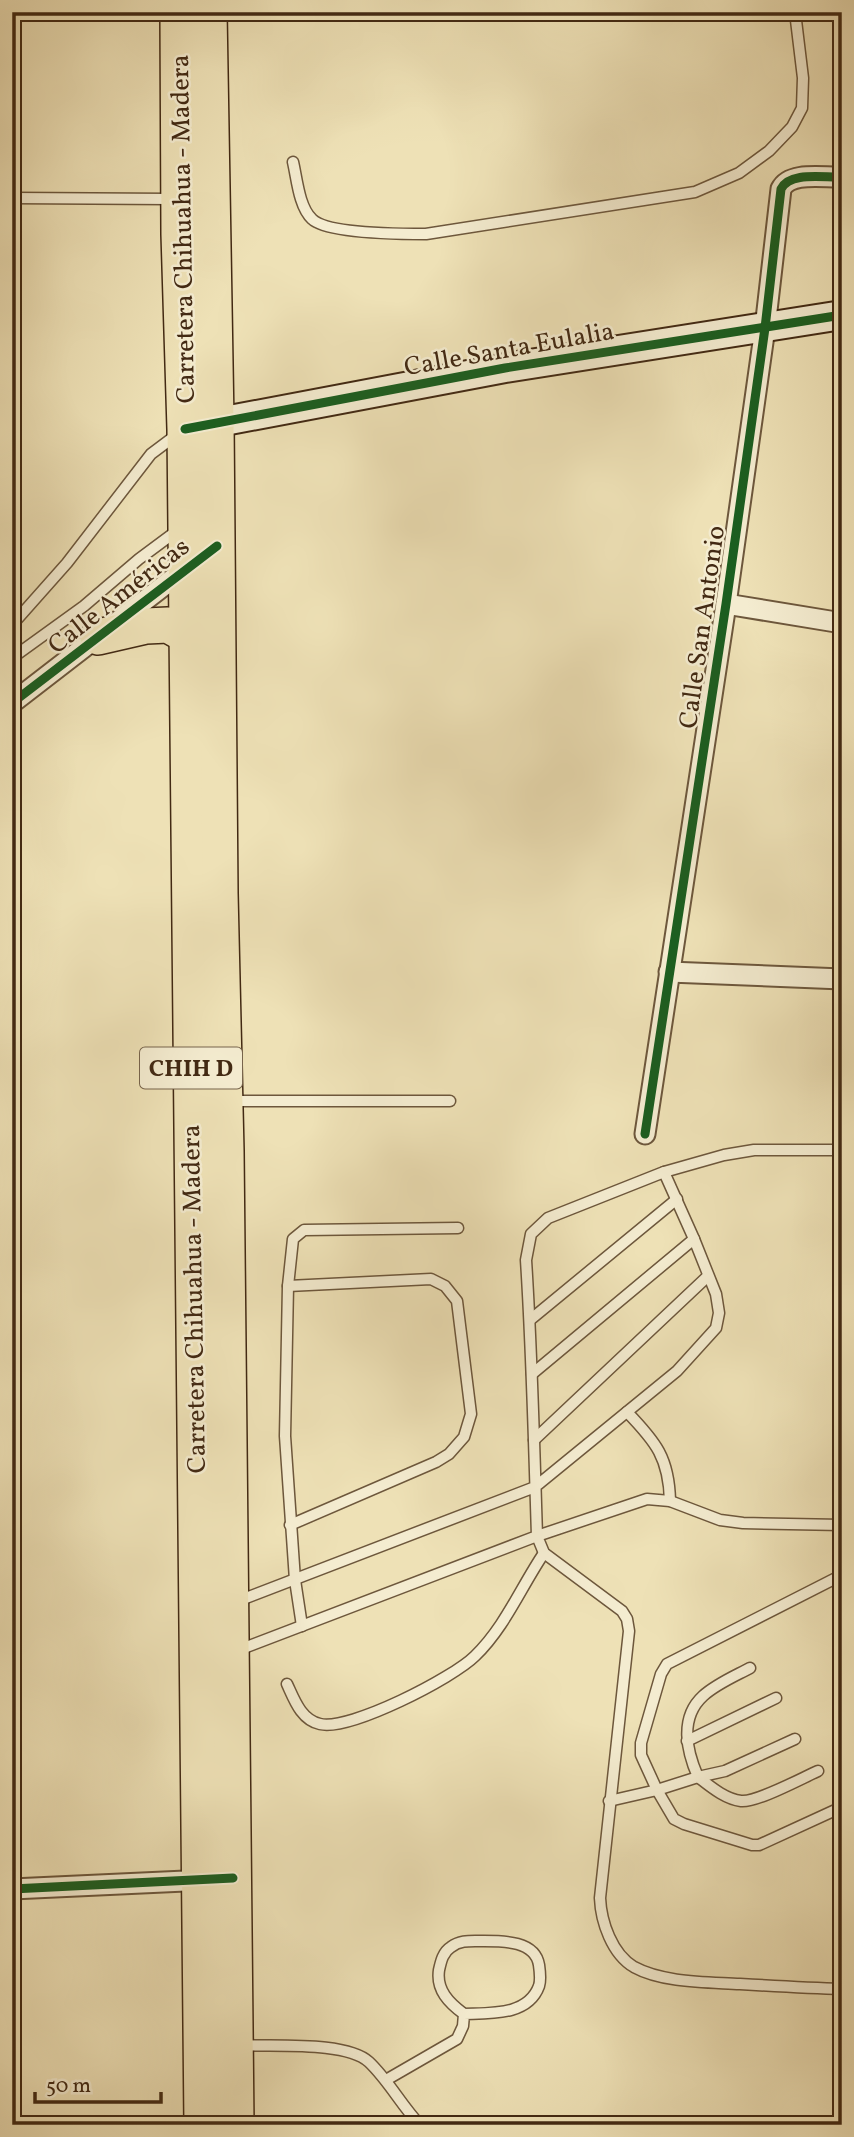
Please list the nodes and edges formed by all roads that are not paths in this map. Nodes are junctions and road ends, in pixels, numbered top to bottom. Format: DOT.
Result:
graph roads {
  1 [pos="178,12"];
  2 [pos="209,12"];
  3 [pos="795,12"];
  4 [pos="293,162"];
  5 [pos="842,177"];
  6 [pos="12,198"];
  7 [pos="179,199"];
  8 [pos="842,315"];
  9 [pos="765,328"];
  10 [pos="200,426"];
  11 [pos="200,513"];
  12 [pos="216,546"];
  13 [pos="185,569"];
  14 [pos="726,604"];
  15 [pos="842,623"];
  16 [pos="12,625"];
  17 [pos="186,635"];
  18 [pos="98,636"];
  19 [pos="12,658"];
  20 [pos="12,703"];
  21 [pos="670,972"];
  22 [pos="842,979"];
  23 [pos="450,1101"];
  24 [pos="208,1102"];
  25 [pos="645,1135"];
  26 [pos="842,1150"];
  27 [pos="664,1172"];
  28 [pos="677,1199"];
  29 [pos="458,1228"];
  30 [pos="694,1239"];
  31 [pos="709,1276"];
  32 [pos="228,1284"];
  33 [pos="288,1286"];
  34 [pos="192,1296"];
  35 [pos="530,1320"];
  36 [pos="192,1353"];
  37 [pos="227,1354"];
  38 [pos="532,1374"];
  39 [pos="627,1412"];
  40 [pos="534,1440"];
  41 [pos="535,1487"];
  42 [pos="670,1501"];
  43 [pos="290,1525"];
  44 [pos="842,1525"];
  45 [pos="537,1536"];
  46 [pos="544,1553"];
  47 [pos="842,1574"];
  48 [pos="295,1580"];
  49 [pos="214,1610"];
  50 [pos="302,1626"];
  51 [pos="214,1661"];
  52 [pos="750,1668"];
  53 [pos="287,1684"];
  54 [pos="776,1698"];
  55 [pos="795,1739"];
  56 [pos="687,1741"];
  57 [pos="818,1771"];
  58 [pos="698,1777"];
  59 [pos="657,1790"];
  60 [pos="609,1801"];
  61 [pos="842,1807"];
  62 [pos="233,1878"];
  63 [pos="198,1881"];
  64 [pos="12,1889"];
  65 [pos="842,1989"];
  66 [pos="464,2014"];
  67 [pos="234,2045"];
  68 [pos="386,2080"];
  69 [pos="417,2124"];
  70 [pos="202,2125"];
  71 [pos="236,2125"];
  1 -- 7 [label="highway, Carretera Chihuahua - Madera / CHIH D"];
  2 -- 10 [label="highway, Carretera Chihuahua - Madera / CHIH D"];
  3 -- 4 [label="lane"];
  5 -- 9 [label="street, Calle San Antonio"];
  6 -- 7 [label="lane"];
  7 -- 10 [label="highway, Carretera Chihuahua - Madera / CHIH D"];
  8 -- 9 [label="street, Calle Santa Eulalia"];
  9 -- 10 [label="street, Calle Santa Eulalia"];
  9 -- 14 [label="street, Calle San Antonio"];
  10 -- 11 [label="highway, Carretera Chihuahua - Madera / CHIH D"];
  10 -- 16 [label="lane"];
  11 -- 12 [label="highway, Carretera Chihuahua - Madera / CHIH D"];
  11 -- 13 [label="highway, Carretera Chihuahua - Madera / CHIH D"];
  11 -- 19 [label="lane"];
  12 -- 13 [label="street, Calle Américas"];
  12 -- 24 [label="highway, Carretera Chihuahua - Madera / CHIH D"];
  13 -- 17 [label="highway, Carretera Chihuahua - Madera / CHIH D"];
  13 -- 18 [label="street, Calle Américas"];
  14 -- 15 [label="street"];
  14 -- 21 [label="street, Calle San Antonio"];
  17 -- 18 [label="highway"];
  17 -- 24 [label="highway, Carretera Chihuahua - Madera / CHIH D"];
  18 -- 20 [label="street, Calle Américas"];
  21 -- 22 [label="street"];
  21 -- 25 [label="street, Calle San Antonio"];
  23 -- 24 [label="lane"];
  24 -- 32 [label="highway, Carretera Chihuahua - Madera / CHIH D"];
  24 -- 34 [label="highway, Carretera Chihuahua - Madera / CHIH D"];
  26 -- 27 [label="lane"];
  27 -- 28 [label="lane"];
  27 -- 35 [label="lane"];
  28 -- 30 [label="lane"];
  28 -- 35 [label="lane"];
  29 -- 33 [label="lane"];
  30 -- 31 [label="lane"];
  30 -- 38 [label="lane"];
  31 -- 39 [label="lane"];
  31 -- 40 [label="lane"];
  32 -- 34 [label="highway"];
  32 -- 37 [label="highway, Carretera Chihuahua - Madera / CHIH D"];
  33 -- 43 [label="lane"];
  33 -- 43 [label="lane"];
  34 -- 36 [label="highway, Carretera Chihuahua - Madera / CHIH D"];
  35 -- 38 [label="lane"];
  36 -- 37 [label="highway"];
  36 -- 49 [label="highway, Carretera Chihuahua - Madera / CHIH D"];
  37 -- 49 [label="highway, Carretera Chihuahua - Madera / CHIH D"];
  38 -- 40 [label="lane"];
  39 -- 41 [label="lane"];
  39 -- 42 [label="lane"];
  40 -- 41 [label="lane"];
  41 -- 45 [label="lane"];
  41 -- 48 [label="lane"];
  42 -- 44 [label="lane"];
  42 -- 45 [label="lane"];
  43 -- 48 [label="lane"];
  45 -- 46 [label="lane"];
  45 -- 50 [label="lane"];
  46 -- 53 [label="lane"];
  46 -- 60 [label="lane"];
  47 -- 59 [label="lane"];
  48 -- 49 [label="lane"];
  48 -- 50 [label="lane"];
  49 -- 51 [label="highway, Carretera Chihuahua - Madera / CHIH D"];
  50 -- 51 [label="lane"];
  51 -- 62 [label="highway, Carretera Chihuahua - Madera / CHIH D"];
  51 -- 63 [label="highway, Carretera Chihuahua - Madera / CHIH D"];
  52 -- 56 [label="lane"];
  54 -- 56 [label="lane"];
  55 -- 58 [label="lane"];
  56 -- 58 [label="lane"];
  57 -- 58 [label="lane"];
  58 -- 59 [label="lane"];
  59 -- 60 [label="lane"];
  59 -- 61 [label="lane"];
  60 -- 65 [label="lane"];
  62 -- 63 [label="street"];
  62 -- 67 [label="highway, Carretera Chihuahua - Madera / CHIH D"];
  63 -- 64 [label="street"];
  63 -- 70 [label="highway, Carretera Chihuahua - Madera / CHIH D"];
  66 -- 66 [label="lane"];
  66 -- 68 [label="lane"];
  67 -- 68 [label="lane"];
  67 -- 71 [label="highway, Carretera Chihuahua - Madera / CHIH D"];
  68 -- 69 [label="lane"];
}
